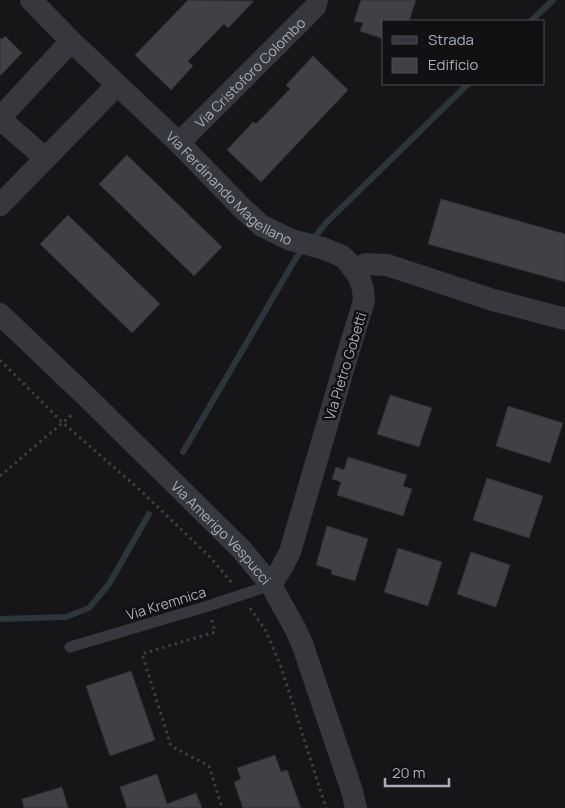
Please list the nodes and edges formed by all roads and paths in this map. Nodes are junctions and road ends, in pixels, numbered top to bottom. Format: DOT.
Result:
graph roads {
  1 [pos="31,0"];
  2 [pos="318,0"];
  3 [pos="71,41"];
  4 [pos="117,85"];
  5 [pos="0,119"];
  6 [pos="178,143"];
  7 [pos="45,158"];
  8 [pos="0,205"];
  9 [pos="354,269"];
  10 [pos="0,314"];
  11 [pos="565,319"];
  12 [pos="0,360"];
  13 [pos="89,399"];
  14 [pos="62,422"];
  15 [pos="0,476"];
  16 [pos="271,585"];
  17 [pos="240,595"];
  18 [pos="208,606"];
  19 [pos="70,647"];
  20 [pos="222,808"];
  21 [pos="326,808"];
  22 [pos="356,808"];
  1 -- 3 [label="street, Via Ferdinando Magellano"];
  2 -- 6 [label="street, Via Cristoforo Colombo"];
  3 -- 4 [label="street, Via Ferdinando Magellano"];
  3 -- 5 [label="street"];
  4 -- 6 [label="street, Via Ferdinando Magellano"];
  4 -- 7 [label="street"];
  5 -- 7 [label="street"];
  6 -- 9 [label="street, Via Ferdinando Magellano"];
  7 -- 8 [label="street"];
  9 -- 11 [label="street"];
  9 -- 16 [label="street, Via Pietro Gobetti"];
  10 -- 13 [label="street, Via Amerigo Vespucci"];
  12 -- 14 [label="path"];
  13 -- 14 [label="path"];
  13 -- 16 [label="street, Via Amerigo Vespucci"];
  14 -- 15 [label="path"];
  14 -- 17 [label="path"];
  16 -- 17 [label="lane, Via Kremnica"];
  16 -- 22 [label="street, Via Amerigo Vespucci"];
  17 -- 18 [label="lane, Via Kremnica"];
  17 -- 21 [label="path"];
  18 -- 19 [label="lane, Via Kremnica"];
  18 -- 20 [label="path"];
}
